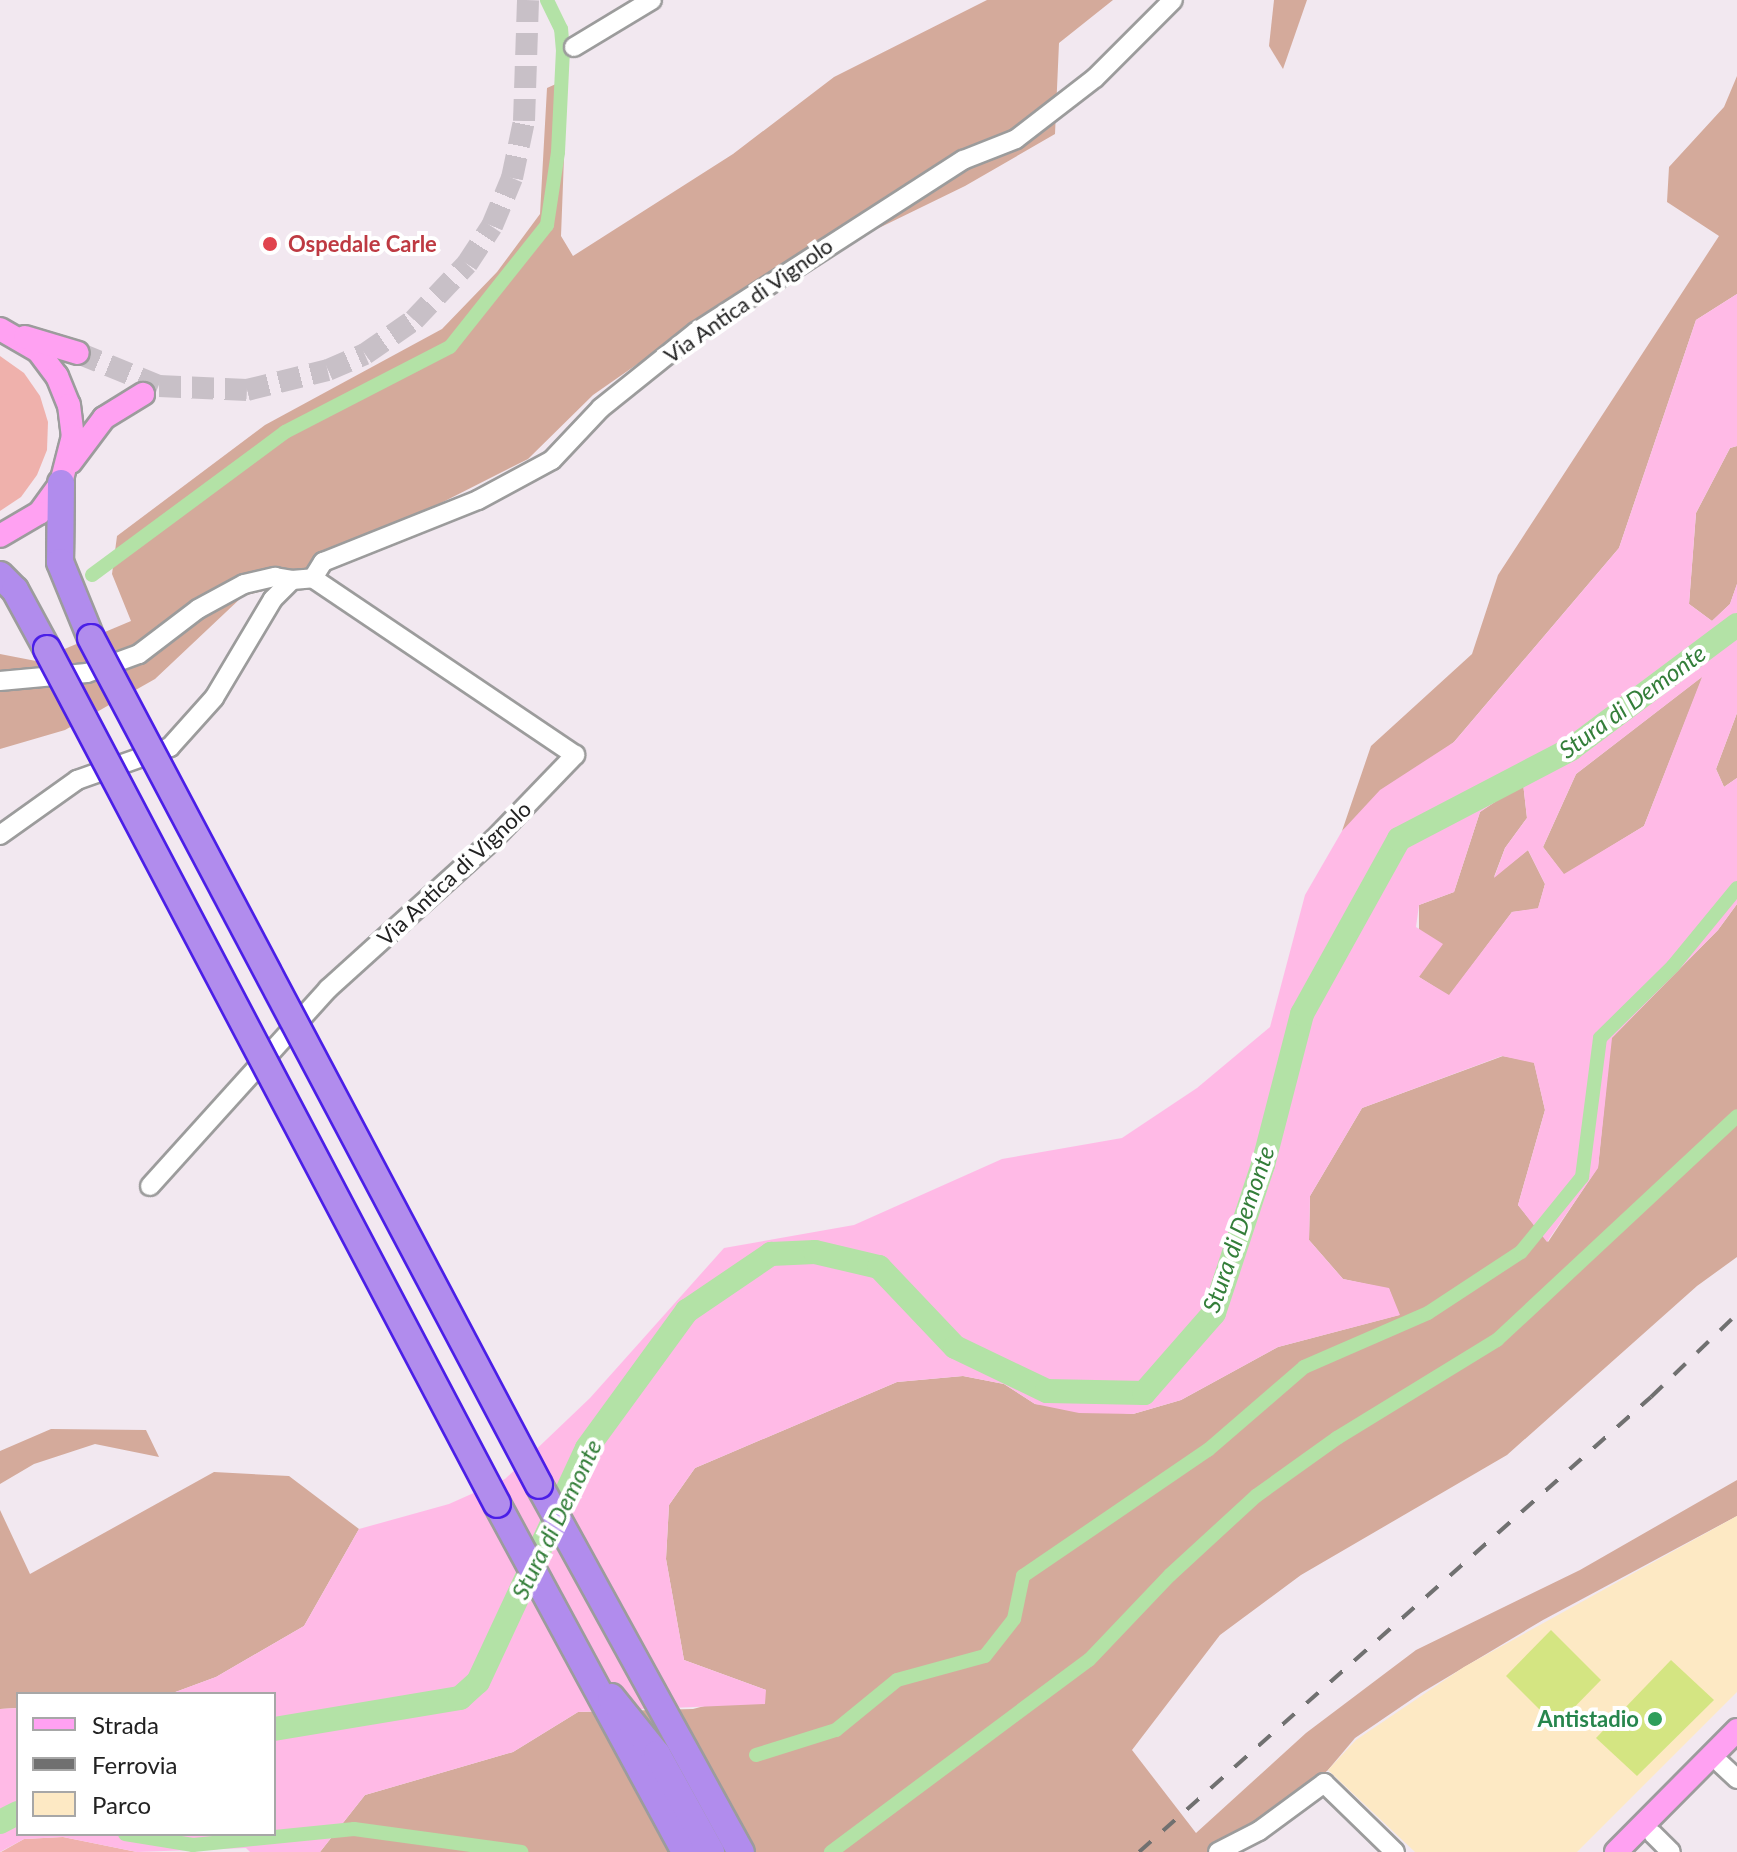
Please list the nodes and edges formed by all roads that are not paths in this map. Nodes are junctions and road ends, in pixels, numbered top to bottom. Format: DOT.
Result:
graph roads {
  1 [pos="652,0"];
  2 [pos="1173,0"];
  3 [pos="574,47"];
  4 [pos="6,331"];
  5 [pos="78,353"];
  6 [pos="143,394"];
  7 [pos="64,475"];
  8 [pos="0,536"];
  9 [pos="0,575"];
  10 [pos="313,578"];
  11 [pos="292,580"];
  12 [pos="0,681"];
  13 [pos="0,835"];
  14 [pos="150,1186"];
  15 [pos="623,1642"];
  16 [pos="573,1648"];
  17 [pos="1737,1730"];
  18 [pos="657,1754"];
  19 [pos="1732,1763"];
  20 [pos="1653,1834"];
  21 [pos="685,1852"];
  22 [pos="711,1852"];
  23 [pos="741,1852"];
  24 [pos="1218,1852"];
  25 [pos="1395,1852"];
  26 [pos="1616,1852"];
  27 [pos="1636,1852"];
  28 [pos="1671,1852"];
  1 -- 3 [label="street"];
  2 -- 10 [label="street, Via Antica di Vignolo"];
  4 -- 5 [label="main road"];
  4 -- 7 [label="main road"];
  6 -- 7 [label="main road"];
  7 -- 8 [label="main road"];
  7 -- 15 [label="highway, bridge"];
  9 -- 16 [label="highway, bridge"];
  10 -- 11 [label="street"];
  10 -- 14 [label="street, Via Antica di Vignolo"];
  11 -- 12 [label="street"];
  11 -- 13 [label="street"];
  15 -- 18 [label="highway"];
  15 -- 23 [label="highway"];
  16 -- 18 [label="highway"];
  16 -- 21 [label="highway"];
  17 -- 26 [label="main road"];
  18 -- 22 [label="highway"];
  19 -- 20 [label="main road"];
  20 -- 27 [label="main road"];
  20 -- 28 [label="street"];
  24 -- 25 [label="street"];
}
